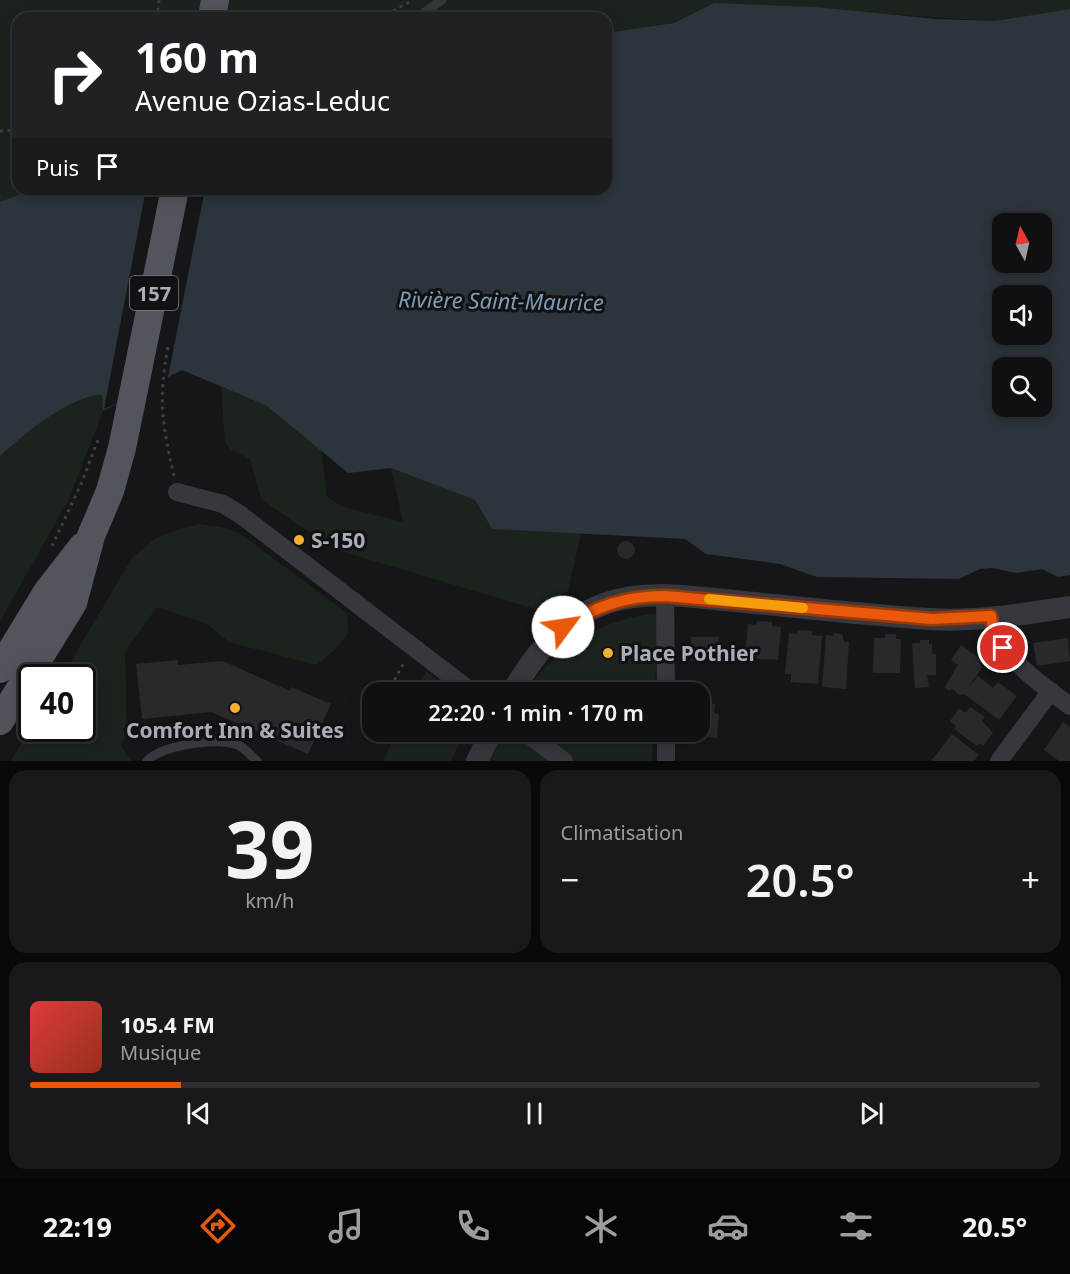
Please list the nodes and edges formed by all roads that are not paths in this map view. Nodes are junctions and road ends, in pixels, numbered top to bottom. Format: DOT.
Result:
graph roads {
  1 [pos="442,0"];
  2 [pos="425,12"];
  3 [pos="174,195"];
  4 [pos="177,492"];
  5 [pos="91,536"];
  6 [pos="665,596"];
  7 [pos="1070,607"];
  8 [pos="991,616"];
  9 [pos="0,669"];
  10 [pos="458,682"];
  11 [pos="519,682"];
  12 [pos="666,682"];
  13 [pos="1051,691"];
  14 [pos="1070,706"];
  15 [pos="0,721"];
  16 [pos="486,742"];
  17 [pos="538,742"];
  18 [pos="666,742"];
  19 [pos="147,761"];
  20 [pos="257,761"];
  21 [pos="477,761"];
  22 [pos="564,761"];
  23 [pos="666,761"];
  24 [pos="999,761"];
  1 -- 2 [label="lane"];
  3 -- 5 [label="main road, 157"];
  4 -- 10 [label="street"];
  5 -- 9 [label="main road, 157"];
  5 -- 15 [label="main road, 157"];
  6 -- 8 [label="street"];
  6 -- 11 [label="street"];
  6 -- 12 [label="street"];
  7 -- 8 [label="street"];
  8 -- 13 [label="street"];
  13 -- 14 [label="street"];
  13 -- 24 [label="street"];
  16 -- 21 [label="street"];
  17 -- 22 [label="street"];
  18 -- 23 [label="street"];
  19 -- 20 [label="lane"];
}
